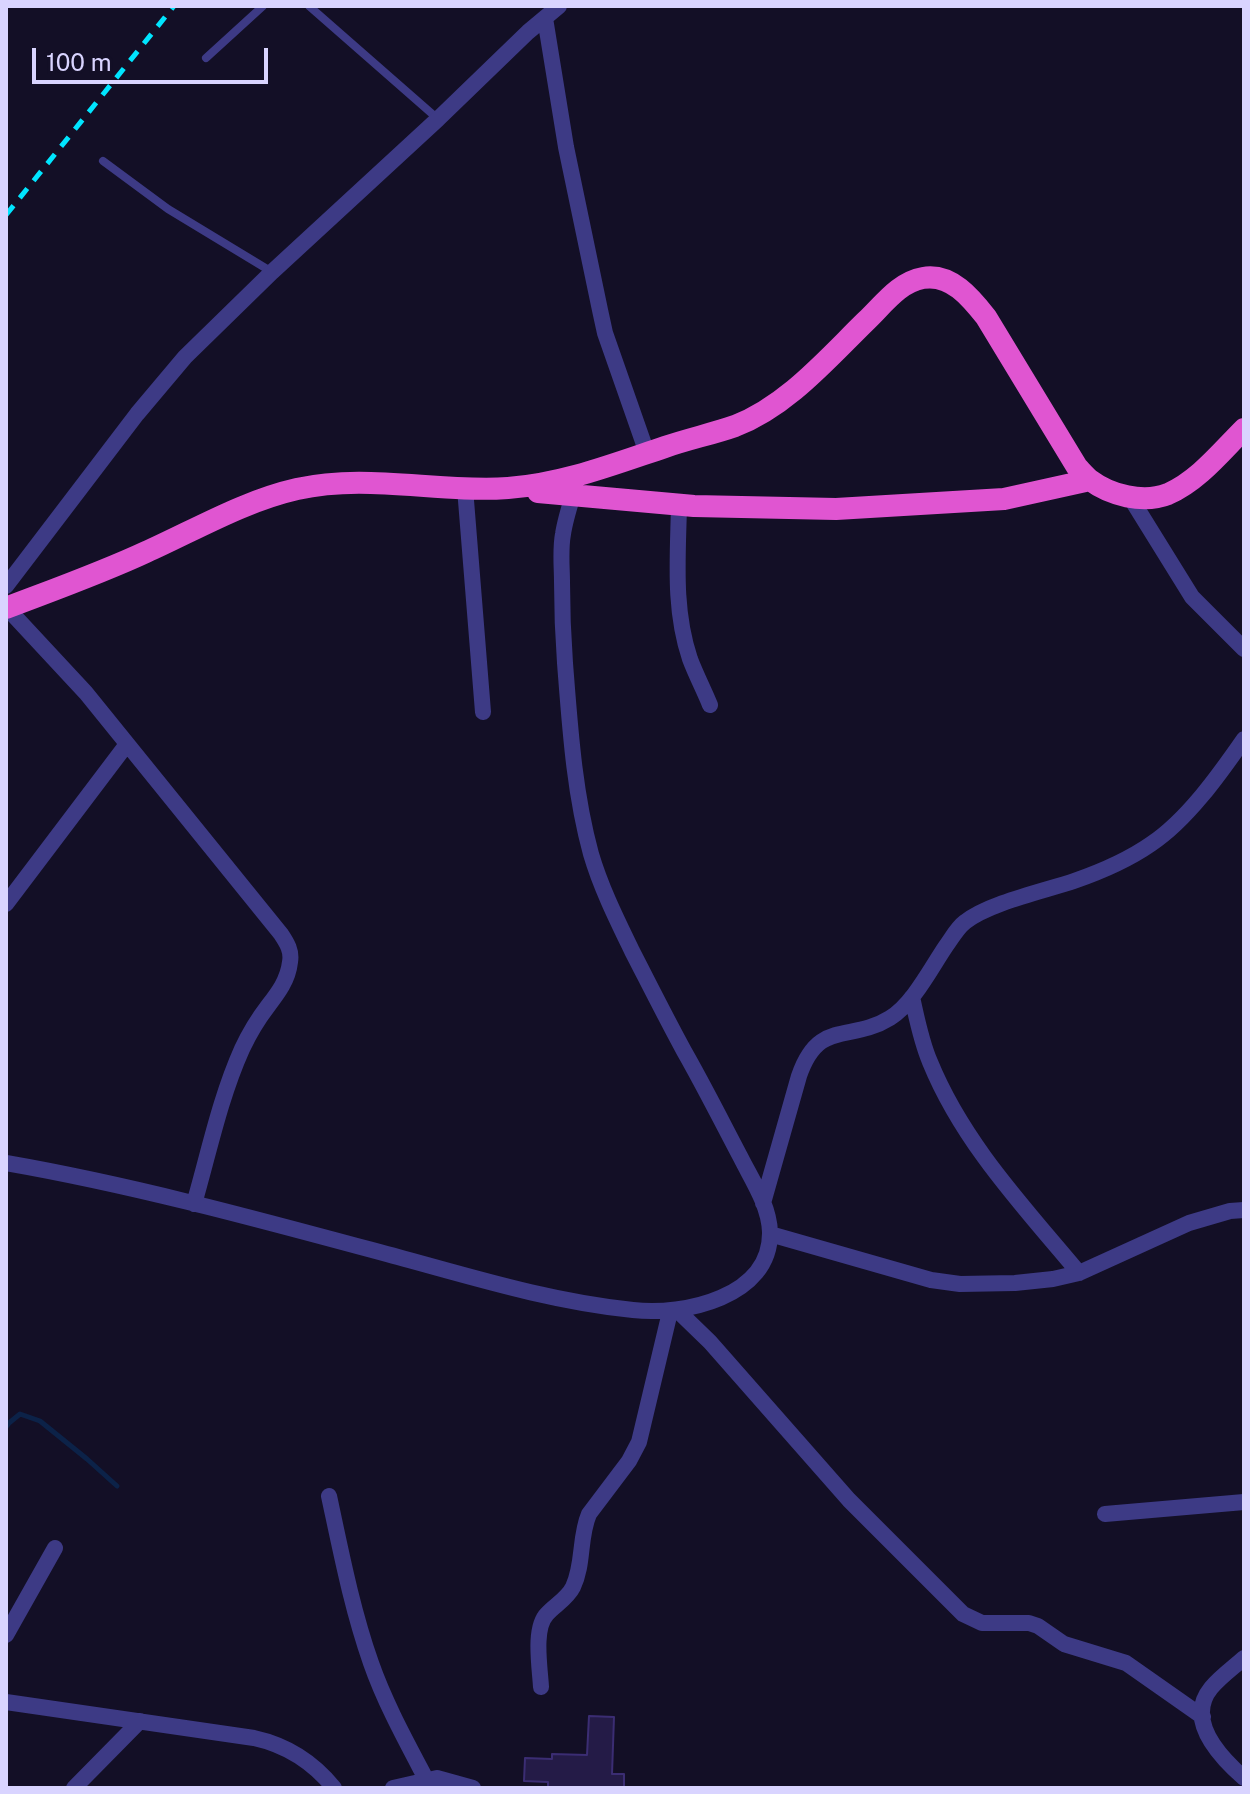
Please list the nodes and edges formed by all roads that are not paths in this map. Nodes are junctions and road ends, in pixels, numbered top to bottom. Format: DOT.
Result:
graph roads {
  1 [pos="263,6"];
  2 [pos="309,6"];
  3 [pos="559,6"];
  4 [pos="545,18"];
  5 [pos="206,58"];
  6 [pos="438,119"];
  7 [pos="103,161"];
  8 [pos="272,272"];
  9 [pos="1244,429"];
  10 [pos="647,453"];
  11 [pos="1090,480"];
  12 [pos="465,488"];
  13 [pos="509,488"];
  14 [pos="573,495"];
  15 [pos="1130,497"];
  16 [pos="679,505"];
  17 [pos="6,586"];
  18 [pos="6,608"];
  19 [pos="1244,649"];
  20 [pos="710,705"];
  21 [pos="483,712"];
  22 [pos="1244,739"];
  23 [pos="127,744"];
  24 [pos="6,904"];
  25 [pos="912,997"];
  26 [pos="6,1163"];
  27 [pos="763,1203"];
  28 [pos="194,1204"];
  29 [pos="1244,1210"];
  30 [pos="770,1234"];
  31 [pos="1079,1273"];
  32 [pos="674,1311"];
  33 [pos="329,1496"];
  34 [pos="1244,1502"];
  35 [pos="1105,1514"];
  36 [pos="55,1548"];
  37 [pos="6,1635"];
  38 [pos="1244,1658"];
  39 [pos="541,1687"];
  40 [pos="6,1702"];
  41 [pos="1203,1717"];
  42 [pos="140,1721"];
  43 [pos="1244,1778"];
  44 [pos="426,1779"];
  45 [pos="74,1788"];
  46 [pos="334,1788"];
  47 [pos="393,1788"];
  48 [pos="473,1788"];
  1 -- 5 [label="lane"];
  2 -- 6 [label="lane"];
  3 -- 4 [label="street"];
  4 -- 6 [label="street"];
  4 -- 10 [label="street"];
  6 -- 8 [label="street"];
  7 -- 8 [label="lane"];
  8 -- 17 [label="street"];
  9 -- 15 [label="highway"];
  10 -- 11 [label="highway"];
  10 -- 13 [label="highway"];
  11 -- 15 [label="highway"];
  11 -- 16 [label="highway"];
  12 -- 13 [label="highway"];
  12 -- 18 [label="highway"];
  12 -- 21 [label="street"];
  13 -- 14 [label="highway"];
  14 -- 16 [label="highway"];
  14 -- 27 [label="street"];
  15 -- 19 [label="street"];
  16 -- 20 [label="street"];
  18 -- 23 [label="street"];
  22 -- 25 [label="street"];
  23 -- 24 [label="street"];
  23 -- 28 [label="street"];
  25 -- 27 [label="street"];
  25 -- 31 [label="street"];
  26 -- 28 [label="street"];
  27 -- 30 [label="street"];
  28 -- 32 [label="street"];
  29 -- 31 [label="street"];
  30 -- 31 [label="street"];
  30 -- 32 [label="street"];
  32 -- 39 [label="street"];
  32 -- 41 [label="street"];
  33 -- 44 [label="street"];
  34 -- 35 [label="street"];
  36 -- 37 [label="street"];
  38 -- 41 [label="street"];
  40 -- 42 [label="street"];
  41 -- 43 [label="street"];
  42 -- 45 [label="street"];
  42 -- 46 [label="street"];
  44 -- 47 [label="street"];
  44 -- 48 [label="street"];
}
